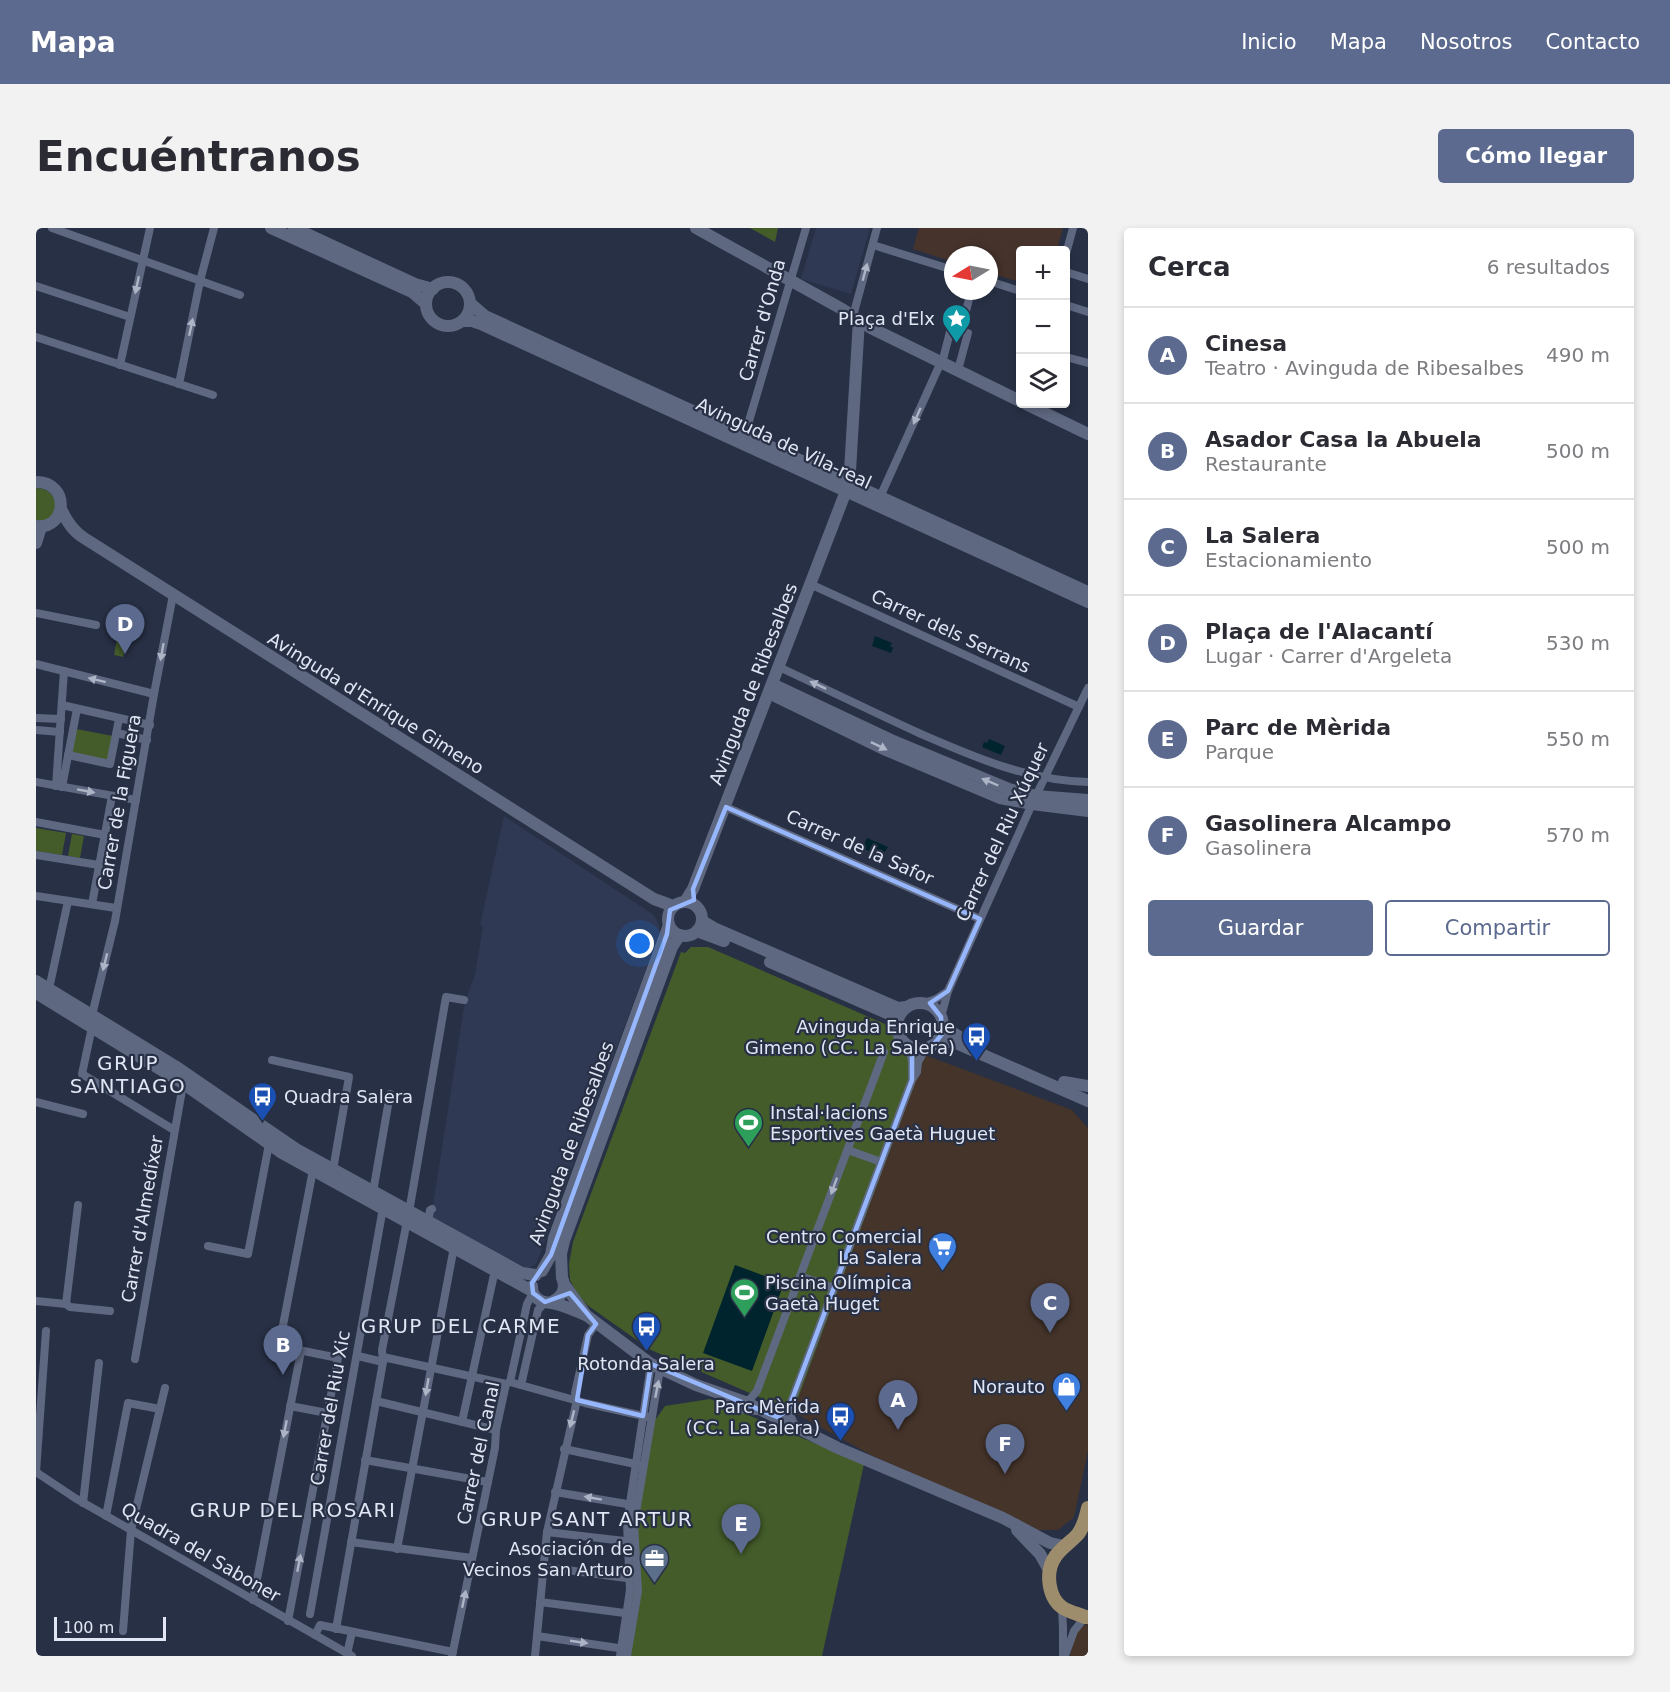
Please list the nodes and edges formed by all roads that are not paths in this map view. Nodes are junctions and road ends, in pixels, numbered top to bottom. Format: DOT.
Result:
graph roads {
  1 [pos="52,228"];
  2 [pos="150,228"];
  3 [pos="214,228"];
  4 [pos="271,228"];
  5 [pos="696,228"];
  6 [pos="806,228"];
  7 [pos="877,228"];
  8 [pos="1073,228"];
  9 [pos="301,230"];
  10 [pos="873,245"];
  11 [pos="1067,246"];
  12 [pos="143,261"];
  13 [pos="944,267"];
  14 [pos="1070,274"];
  15 [pos="1088,279"];
  16 [pos="200,281"];
  17 [pos="791,281"];
  18 [pos="998,284"];
  19 [pos="36,286"];
  20 [pos="433,289"];
  21 [pos="1016,290"];
  22 [pos="240,295"];
  23 [pos="969,300"];
  24 [pos="470,303"];
  25 [pos="426,304"];
  26 [pos="1070,307"];
  27 [pos="1088,312"];
  28 [pos="130,317"];
  29 [pos="856,318"];
  30 [pos="463,321"];
  31 [pos="961,331"];
  32 [pos="36,338"];
  33 [pos="1070,358"];
  34 [pos="941,363"];
  35 [pos="1088,363"];
  36 [pos="120,365"];
  37 [pos="957,370"];
  38 [pos="179,384"];
  39 [pos="213,395"];
  40 [pos="1016,399"];
  41 [pos="1034,408"];
  42 [pos="749,421"];
  43 [pos="1088,434"];
  44 [pos="37,481"];
  45 [pos="847,487"];
  46 [pos="880,497"];
  47 [pos="61,509"];
  48 [pos="42,526"];
  49 [pos="76,532"];
  50 [pos="36,543"];
  51 [pos="810,584"];
  52 [pos="1088,592"];
  53 [pos="173,595"];
  54 [pos="1088,602"];
  55 [pos="36,613"];
  56 [pos="96,625"];
  57 [pos="36,664"];
  58 [pos="779,667"];
  59 [pos="64,671"];
  60 [pos="1088,688"];
  61 [pos="771,689"];
  62 [pos="154,694"];
  63 [pos="62,705"];
  64 [pos="1079,707"];
  65 [pos="78,709"];
  66 [pos="36,718"];
  67 [pos="120,718"];
  68 [pos="61,719"];
  69 [pos="150,726"];
  70 [pos="36,730"];
  71 [pos="60,732"];
  72 [pos="117,733"];
  73 [pos="147,740"];
  74 [pos="68,755"];
  75 [pos="1045,778"];
  76 [pos="36,782"];
  77 [pos="1088,783"];
  78 [pos="59,786"];
  79 [pos="112,796"];
  80 [pos="136,800"];
  81 [pos="1034,800"];
  82 [pos="1088,800"];
  83 [pos="726,807"];
  84 [pos="1088,811"];
  85 [pos="36,822"];
  86 [pos="105,835"];
  87 [pos="36,855"];
  88 [pos="99,864"];
  89 [pos="36,896"];
  90 [pos="68,901"];
  91 [pos="92,904"];
  92 [pos="116,908"];
  93 [pos="678,911"];
  94 [pos="980,919"];
  95 [pos="700,926"];
  96 [pos="680,935"];
  97 [pos="36,981"];
  98 [pos="49,988"];
  99 [pos="948,991"];
  100 [pos="36,993"];
  101 [pos="464,1000"];
  102 [pos="924,1003"];
  103 [pos="907,1007"];
  104 [pos="92,1021"];
  105 [pos="942,1022"];
  106 [pos="897,1023"];
  107 [pos="938,1040"];
  108 [pos="908,1045"];
  109 [pos="926,1048"];
  110 [pos="884,1052"];
  111 [pos="272,1060"];
  112 [pos="912,1080"];
  113 [pos="184,1084"];
  114 [pos="1087,1085"];
  115 [pos="390,1094"];
  116 [pos="1088,1101"];
  117 [pos="36,1102"];
  118 [pos="83,1114"];
  119 [pos="174,1130"];
  120 [pos="272,1139"];
  121 [pos="285,1148"];
  122 [pos="848,1150"];
  123 [pos="881,1162"];
  124 [pos="313,1170"];
  125 [pos="332,1175"];
  126 [pos="372,1197"];
  127 [pos="78,1205"];
  128 [pos="382,1208"];
  129 [pos="432,1209"];
  130 [pos="408,1217"];
  131 [pos="428,1222"];
  132 [pos="457,1243"];
  133 [pos="208,1246"];
  134 [pos="495,1270"];
  135 [pos="539,1273"];
  136 [pos="800,1276"];
  137 [pos="563,1281"];
  138 [pos="834,1288"];
  139 [pos="533,1292"];
  140 [pos="36,1301"];
  141 [pos="548,1302"];
  142 [pos="66,1304"];
  143 [pos="110,1311"];
  144 [pos="586,1315"];
  145 [pos="596,1324"];
  146 [pos="46,1331"];
  147 [pos="301,1351"];
  148 [pos="358,1356"];
  149 [pos="135,1359"];
  150 [pos="383,1359"];
  151 [pos="99,1363"];
  152 [pos="656,1366"];
  153 [pos="430,1367"];
  154 [pos="472,1377"];
  155 [pos="508,1383"];
  156 [pos="521,1385"];
  157 [pos="165,1388"];
  158 [pos="577,1400"];
  159 [pos="376,1401"];
  160 [pos="741,1405"];
  161 [pos="290,1406"];
  162 [pos="159,1409"];
  163 [pos="327,1413"];
  164 [pos="422,1413"];
  165 [pos="647,1417"];
  166 [pos="787,1419"];
  167 [pos="462,1422"];
  168 [pos="496,1430"];
  169 [pos="836,1447"];
  170 [pos="564,1449"];
  171 [pos="365,1460"];
  172 [pos="639,1465"];
  173 [pos="412,1468"];
  174 [pos="36,1472"];
  175 [pos="488,1482"];
  176 [pos="555,1492"];
  177 [pos="83,1503"];
  178 [pos="633,1505"];
  179 [pos="1088,1508"];
  180 [pos="105,1516"];
  181 [pos="1003,1518"];
  182 [pos="131,1530"];
  183 [pos="547,1532"];
  184 [pos="351,1542"];
  185 [pos="631,1542"];
  186 [pos="1064,1546"];
  187 [pos="397,1549"];
  188 [pos="472,1558"];
  189 [pos="544,1566"];
  190 [pos="1049,1570"];
  191 [pos="633,1579"];
  192 [pos="252,1600"];
  193 [pos="540,1602"];
  194 [pos="1062,1607"];
  195 [pos="630,1613"];
  196 [pos="310,1614"];
  197 [pos="1086,1617"];
  198 [pos="288,1621"];
  199 [pos="336,1629"];
  200 [pos="123,1631"];
  201 [pos="352,1632"];
  202 [pos="315,1635"];
  203 [pos="537,1636"];
  204 [pos="624,1652"];
  205 [pos="452,1654"];
  206 [pos="350,1655"];
  207 [pos="535,1656"];
  208 [pos="1064,1656"];
  1 -- 12 [label="street"];
  2 -- 12 [label="street"];
  3 -- 16 [label="street"];
  4 -- 25 [label="street"];
  5 -- 17 [label="street"];
  6 -- 17 [label="street, Carrer d'Onda"];
  7 -- 10 [label="street"];
  8 -- 11 [label="street"];
  9 -- 20 [label="street"];
  10 -- 13 [label="street"];
  29 -- 10 [label="street, one-way"];
  12 -- 16 [label="street"];
  12 -- 28 [label="street, one-way"];
  14 -- 15 [label="street"];
  16 -- 22 [label="street"];
  38 -- 16 [label="street, one-way"];
  17 -- 29 [label="street"];
  17 -- 42 [label="street, Carrer d'Onda"];
  18 -- 21 [label="street"];
  19 -- 28 [label="street"];
  20 -- 24 [label="street"];
  20 -- 25 [label="street"];
  23 -- 31 [label="street"];
  24 -- 30 [label="street"];
  24 -- 45 [label="street, Avinguda de Vila-real"];
  25 -- 30 [label="street"];
  26 -- 27 [label="street"];
  28 -- 36 [label="street"];
  29 -- 34 [label="street"];
  29 -- 45 [label="street, Avinguda de Ribesalbes"];
  30 -- 45 [label="street, Avinguda de Vila-real"];
  31 -- 34 [label="street"];
  31 -- 37 [label="street"];
  32 -- 36 [label="street"];
  33 -- 35 [label="street"];
  34 -- 37 [label="street"];
  34 -- 46 [label="street, one-way"];
  36 -- 38 [label="street"];
  37 -- 40 [label="street"];
  38 -- 39 [label="street"];
  41 -- 43 [label="street"];
  44 -- 47 [label="street, Avinguda d'Enrique Gimeno"];
  45 -- 46 [label="street, Avinguda de Vila-real"];
  45 -- 51 [label="street, Avinguda de Ribesalbes"];
  45 -- 54 [label="street, Avinguda de Vila-real"];
  46 -- 52 [label="street, Avinguda de Vila-real"];
  47 -- 48 [label="street"];
  47 -- 49 [label="street, Avinguda d'Enrique Gimeno"];
  48 -- 49 [label="street, Avinguda d'Enrique Gimeno"];
  48 -- 50 [label="street"];
  49 -- 53 [label="street, Avinguda d'Enrique Gimeno"];
  51 -- 58 [label="street, Avinguda de Ribesalbes"];
  51 -- 64 [label="street, Carrer dels Serrans"];
  53 -- 62 [label="street, Carrer de la Figuera, one-way"];
  53 -- 93 [label="street, Avinguda d'Enrique Gimeno"];
  55 -- 56 [label="street"];
  57 -- 59 [label="street"];
  58 -- 61 [label="street, Avinguda de Ribesalbes"];
  75 -- 58 [label="street, one-way"];
  62 -- 59 [label="street, one-way"];
  59 -- 63 [label="street"];
  60 -- 64 [label="street, Carrer del Riu Xúquer"];
  61 -- 81 [label="street"];
  61 -- 83 [label="street, Avinguda de Ribesalbes"];
  62 -- 69 [label="street, Carrer de la Figuera"];
  63 -- 65 [label="street"];
  63 -- 68 [label="street"];
  64 -- 75 [label="street, Carrer del Riu Xúquer"];
  65 -- 67 [label="street"];
  65 -- 74 [label="street"];
  66 -- 68 [label="street"];
  67 -- 69 [label="street"];
  67 -- 72 [label="street"];
  68 -- 71 [label="street"];
  69 -- 73 [label="street, Carrer de la Figuera"];
  70 -- 71 [label="street"];
  71 -- 78 [label="street"];
  72 -- 73 [label="street"];
  72 -- 74 [label="street"];
  73 -- 80 [label="street, Carrer de la Figuera"];
  74 -- 78 [label="street"];
  75 -- 77 [label="street"];
  75 -- 81 [label="street, Carrer del Riu Xúquer"];
  76 -- 78 [label="street"];
  78 -- 79 [label="street, one-way"];
  79 -- 80 [label="street"];
  79 -- 86 [label="street"];
  80 -- 92 [label="street, Carrer de la Figuera"];
  81 -- 82 [label="street"];
  81 -- 84 [label="street"];
  81 -- 94 [label="street, Carrer del Riu Xúquer"];
  83 -- 93 [label="street, Avinguda de Ribesalbes"];
  83 -- 94 [label="street, Carrer de la Safor"];
  85 -- 86 [label="street"];
  86 -- 88 [label="street"];
  87 -- 88 [label="street"];
  88 -- 91 [label="street"];
  89 -- 90 [label="street"];
  90 -- 91 [label="street"];
  90 -- 98 [label="street"];
  91 -- 92 [label="street"];
  92 -- 104 [label="street, Carrer de la Figuera, one-way"];
  93 -- 95 [label="street"];
  93 -- 96 [label="street"];
  93 -- 135 [label="street, Avinguda de Ribesalbes"];
  94 -- 99 [label="street, Carrer del Riu Xúquer"];
  95 -- 96 [label="street"];
  95 -- 103 [label="street"];
  95 -- 106 [label="street"];
  96 -- 137 [label="street, Avinguda de Ribesalbes"];
  97 -- 98 [label="street"];
  98 -- 104 [label="street"];
  99 -- 102 [label="street"];
  99 -- 105 [label="street, Carrer del Riu Xúquer"];
  100 -- 104 [label="street"];
  101 -- 130 [label="street"];
  102 -- 103 [label="street"];
  102 -- 105 [label="street"];
  103 -- 106 [label="street"];
  104 -- 113 [label="street"];
  104 -- 119 [label="street, Carrer de la Figuera"];
  104 -- 120 [label="street"];
  105 -- 107 [label="street"];
  105 -- 114 [label="street"];
  106 -- 108 [label="street"];
  107 -- 109 [label="street"];
  107 -- 116 [label="street"];
  108 -- 109 [label="street"];
  108 -- 112 [label="street"];
  109 -- 112 [label="street"];
  110 -- 122 [label="street"];
  111 -- 125 [label="street"];
  112 -- 123 [label="street"];
  113 -- 119 [label="street, Carrer d'Almedíxer"];
  113 -- 120 [label="street"];
  115 -- 126 [label="street"];
  117 -- 118 [label="street"];
  119 -- 149 [label="street, Carrer d'Almedíxer"];
  120 -- 121 [label="street"];
  120 -- 133 [label="street"];
  121 -- 124 [label="street"];
  121 -- 125 [label="street"];
  122 -- 123 [label="street"];
  122 -- 136 [label="street, one-way"];
  123 -- 138 [label="street"];
  124 -- 125 [label="street"];
  124 -- 147 [label="street"];
  125 -- 126 [label="street"];
  126 -- 128 [label="street"];
  126 -- 130 [label="street"];
  127 -- 142 [label="street"];
  128 -- 130 [label="street"];
  128 -- 196 [label="street, Carrer del Riu Xic"];
  129 -- 131 [label="street"];
  130 -- 131 [label="street"];
  130 -- 132 [label="street"];
  130 -- 150 [label="street"];
  131 -- 132 [label="street"];
  132 -- 134 [label="street"];
  132 -- 135 [label="street"];
  132 -- 153 [label="street"];
  134 -- 139 [label="street"];
  134 -- 154 [label="street"];
  135 -- 137 [label="street"];
  135 -- 139 [label="street"];
  136 -- 138 [label="street"];
  136 -- 160 [label="street"];
  137 -- 141 [label="street"];
  137 -- 144 [label="street"];
  138 -- 166 [label="street"];
  139 -- 141 [label="street"];
  139 -- 155 [label="street, Carrer del Canal"];
  140 -- 142 [label="street"];
  141 -- 144 [label="street"];
  141 -- 156 [label="street, Carrer del Canal"];
  142 -- 143 [label="street"];
  144 -- 145 [label="street"];
  145 -- 152 [label="street"];
  145 -- 158 [label="street"];
  146 -- 174 [label="street"];
  147 -- 161 [label="street"];
  147 -- 163 [label="street"];
  148 -- 150 [label="street"];
  150 -- 153 [label="street"];
  150 -- 159 [label="street"];
  151 -- 177 [label="street"];
  152 -- 160 [label="street"];
  152 -- 165 [label="street"];
  153 -- 154 [label="street"];
  153 -- 164 [label="street, one-way"];
  154 -- 155 [label="street"];
  154 -- 167 [label="street"];
  155 -- 156 [label="street"];
  155 -- 168 [label="street, Carrer del Canal"];
  156 -- 158 [label="street"];
  157 -- 162 [label="street"];
  158 -- 165 [label="street"];
  158 -- 170 [label="street, one-way"];
  159 -- 164 [label="street"];
  159 -- 171 [label="street"];
  160 -- 166 [label="street"];
  160 -- 169 [label="street"];
  161 -- 163 [label="street"];
  161 -- 192 [label="street, one-way"];
  162 -- 180 [label="street"];
  162 -- 182 [label="street"];
  198 -- 163 [label="street, one-way"];
  164 -- 167 [label="street"];
  164 -- 173 [label="street"];
  165 -- 172 [label="street"];
  166 -- 169 [label="street"];
  167 -- 168 [label="street"];
  168 -- 175 [label="street, Carrer del Canal"];
  169 -- 181 [label="street"];
  170 -- 172 [label="street"];
  170 -- 176 [label="street"];
  171 -- 173 [label="street"];
  171 -- 184 [label="street"];
  172 -- 178 [label="street"];
  173 -- 175 [label="street"];
  173 -- 187 [label="street"];
  174 -- 177 [label="street, Quadra del Saboner"];
  175 -- 188 [label="street, Carrer del Canal"];
  178 -- 176 [label="street, one-way"];
  176 -- 183 [label="street"];
  177 -- 180 [label="street, Quadra del Saboner"];
  178 -- 185 [label="street"];
  179 -- 186 [label="main road"];
  180 -- 182 [label="street, Quadra del Saboner"];
  181 -- 186 [label="street"];
  181 -- 190 [label="street"];
  182 -- 192 [label="street, Quadra del Saboner"];
  182 -- 200 [label="street"];
  183 -- 185 [label="street"];
  183 -- 189 [label="street"];
  184 -- 187 [label="street"];
  184 -- 199 [label="street"];
  185 -- 191 [label="street"];
  186 -- 190 [label="main road"];
  187 -- 188 [label="street"];
  205 -- 188 [label="street, Carrer del Canal, one-way"];
  189 -- 191 [label="street"];
  189 -- 193 [label="street"];
  190 -- 194 [label="main road"];
  191 -- 195 [label="street"];
  192 -- 198 [label="street, Quadra del Saboner"];
  193 -- 195 [label="street"];
  193 -- 203 [label="street"];
  194 -- 197 [label="main road"];
  194 -- 208 [label="street"];
  195 -- 204 [label="street"];
  197 -- 208 [label="street"];
  198 -- 202 [label="street, Quadra del Saboner"];
  199 -- 201 [label="street"];
  199 -- 202 [label="street"];
  201 -- 205 [label="street"];
  201 -- 206 [label="street"];
  202 -- 206 [label="street, Quadra del Saboner"];
  203 -- 204 [label="street, one-way"];
  203 -- 207 [label="street"];
}
